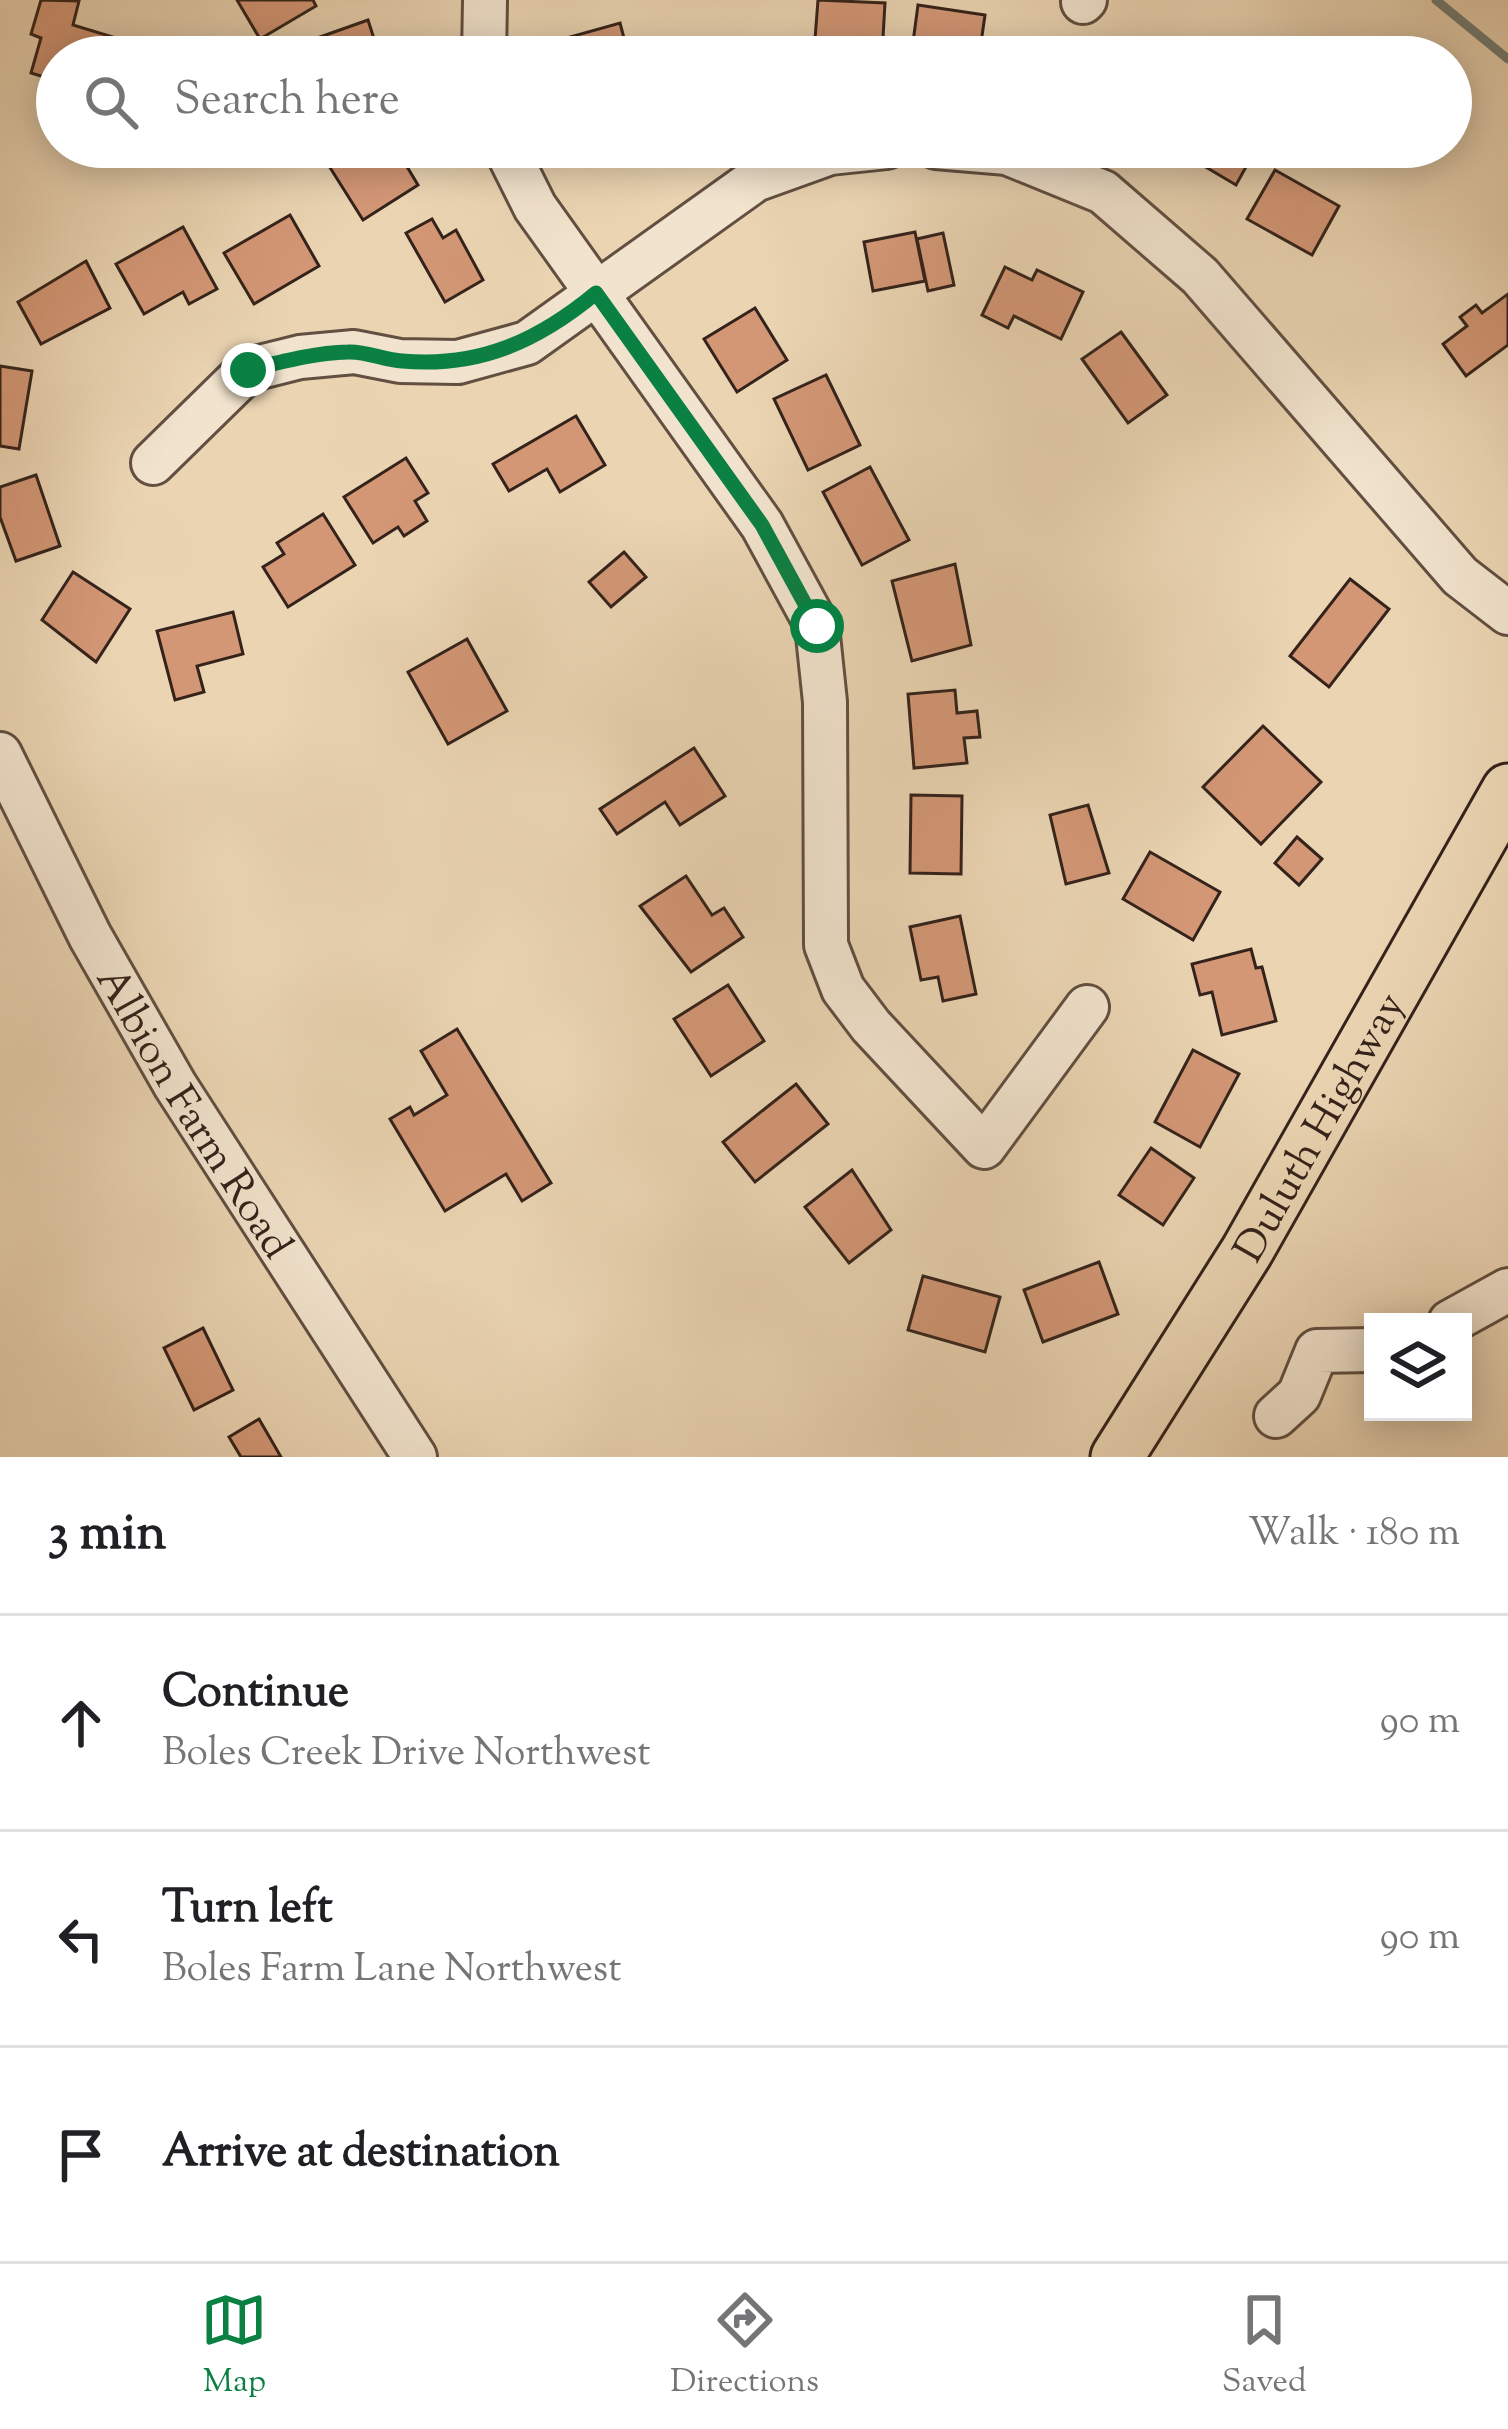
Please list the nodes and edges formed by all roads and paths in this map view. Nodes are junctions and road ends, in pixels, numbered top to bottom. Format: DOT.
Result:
graph roads {
  1 [pos="485,0"];
  2 [pos="484,36"];
  3 [pos="516,168"];
  4 [pos="787,168"];
  5 [pos="1048,168"];
  6 [pos="596,293"];
  7 [pos="153,463"];
  8 [pos="1508,613"];
  9 [pos="0,754"];
  10 [pos="1508,790"];
  11 [pos="1087,1007"];
  12 [pos="1508,1290"];
  13 [pos="1466,1313"];
  14 [pos="1364,1350"];
  15 [pos="1276,1416"];
  16 [pos="415,1457"];
  17 [pos="1117,1457"];
  1 -- 2 [label="street"];
  3 -- 6 [label="street"];
  4 -- 6 [label="street"];
  5 -- 8 [label="street"];
  6 -- 7 [label="street"];
  6 -- 11 [label="street"];
  9 -- 16 [label="street, Albion Farm Road"];
  10 -- 17 [label="main road, Duluth Highway"];
  12 -- 13 [label="street"];
  14 -- 15 [label="street"];
}
